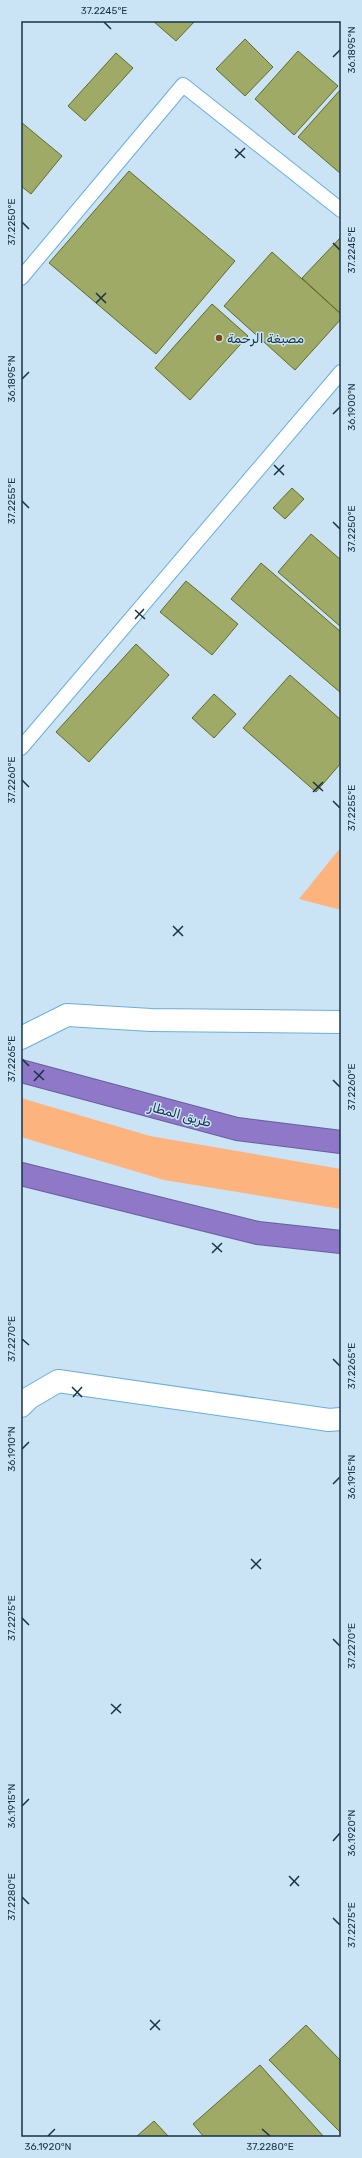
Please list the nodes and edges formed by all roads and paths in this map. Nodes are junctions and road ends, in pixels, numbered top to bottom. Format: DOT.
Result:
graph roads {
  1 [pos="341,210"];
  2 [pos="21,278"];
  3 [pos="341,372"];
  4 [pos="21,748"];
  5 [pos="341,1022"];
  6 [pos="21,1038"];
  7 [pos="21,1071"];
  8 [pos="341,1142"];
  9 [pos="21,1174"];
  10 [pos="258,1233"];
  11 [pos="341,1242"];
  12 [pos="341,1254"];
  13 [pos="24,1400"];
  14 [pos="341,1419"];
  1 -- 2 [label="lane"];
  3 -- 4 [label="lane"];
  5 -- 6 [label="street"];
  7 -- 8 [label="highway, طريق المطار"];
  9 -- 10 [label="highway"];
  10 -- 11 [label="highway"];
  10 -- 12 [label="highway"];
  13 -- 14 [label="street"];
}
